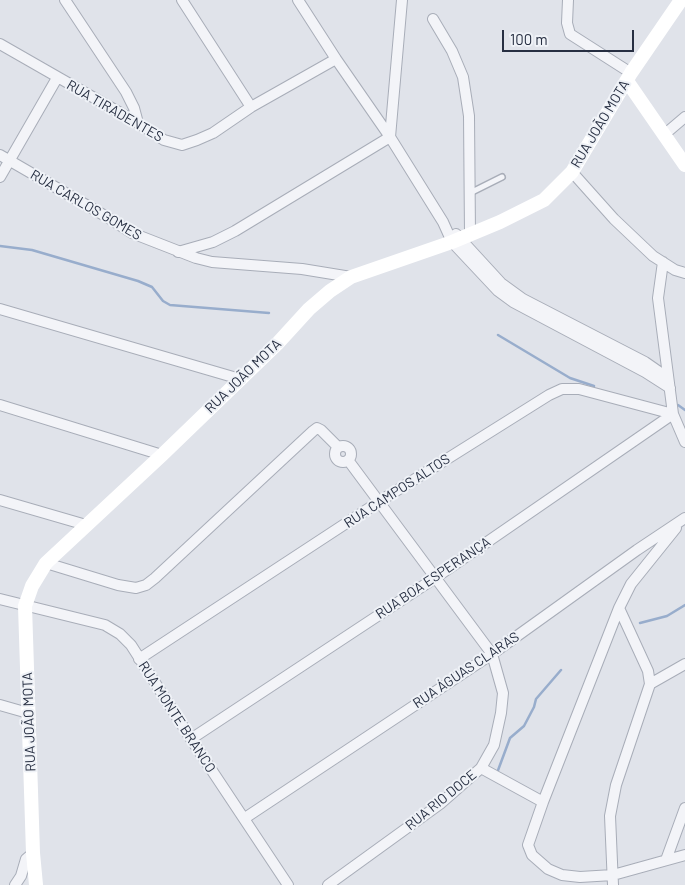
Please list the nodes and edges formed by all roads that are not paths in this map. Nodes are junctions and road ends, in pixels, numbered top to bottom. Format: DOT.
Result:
graph roads {
  1 [pos="65,0"];
  2 [pos="182,0"];
  3 [pos="298,0"];
  4 [pos="402,0"];
  5 [pos="568,0"];
  6 [pos="681,0"];
  7 [pos="433,19"];
  8 [pos="0,44"];
  9 [pos="336,59"];
  10 [pos="629,77"];
  11 [pos="57,78"];
  12 [pos="251,107"];
  13 [pos="685,117"];
  14 [pos="138,123"];
  15 [pos="665,134"];
  16 [pos="390,136"];
  17 [pos="4,157"];
  18 [pos="685,164"];
  19 [pos="572,172"];
  20 [pos="0,177"];
  21 [pos="502,177"];
  22 [pos="470,193"];
  23 [pos="461,238"];
  24 [pos="178,252"];
  25 [pos="663,262"];
  26 [pos="685,273"];
  27 [pos="351,277"];
  28 [pos="0,309"];
  29 [pos="240,379"];
  30 [pos="669,383"];
  31 [pos="0,405"];
  32 [pos="672,414"];
  33 [pos="685,442"];
  34 [pos="162,455"];
  35 [pos="0,500"];
  36 [pos="380,501"];
  37 [pos="684,519"];
  38 [pos="86,526"];
  39 [pos="637,550"];
  40 [pos="648,562"];
  41 [pos="46,563"];
  42 [pos="435,578"];
  43 [pos="0,599"];
  44 [pos="25,606"];
  45 [pos="619,608"];
  46 [pos="492,654"];
  47 [pos="139,659"];
  48 [pos="685,664"];
  49 [pos="650,684"];
  50 [pos="0,704"];
  51 [pos="28,714"];
  52 [pos="191,739"];
  53 [pos="481,768"];
  54 [pos="543,802"];
  55 [pos="685,808"];
  56 [pos="245,818"];
  57 [pos="33,853"];
  58 [pos="685,855"];
  59 [pos="666,860"];
  60 [pos="613,880"];
  61 [pos="15,885"];
  62 [pos="36,885"];
  63 [pos="288,885"];
  64 [pos="328,885"];
  1 -- 14 [label="street"];
  2 -- 12 [label="street"];
  3 -- 9 [label="street"];
  4 -- 16 [label="street"];
  5 -- 10 [label="street"];
  6 -- 10 [label="main road, RUA JOÃO MOTA"];
  7 -- 22 [label="street"];
  8 -- 11 [label="street, RUA TIRADENTES"];
  9 -- 12 [label="street, RUA TIRADENTES"];
  9 -- 16 [label="street"];
  10 -- 15 [label="main road"];
  10 -- 19 [label="main road, RUA JOÃO MOTA"];
  11 -- 14 [label="street, RUA TIRADENTES"];
  11 -- 17 [label="street"];
  12 -- 14 [label="street, RUA TIRADENTES"];
  13 -- 15 [label="street"];
  15 -- 18 [label="main road"];
  16 -- 23 [label="street"];
  16 -- 24 [label="street"];
  17 -- 20 [label="street"];
  17 -- 24 [label="street, RUA CARLOS GOMES"];
  19 -- 23 [label="main road, RUA JOÃO MOTA"];
  19 -- 25 [label="street"];
  21 -- 22 [label="lane"];
  22 -- 23 [label="street"];
  23 -- 27 [label="main road, RUA JOÃO MOTA"];
  23 -- 30 [label="street"];
  24 -- 27 [label="street, RUA CARLOS GOMES"];
  25 -- 26 [label="street"];
  25 -- 30 [label="street"];
  27 -- 29 [label="main road, RUA JOÃO MOTA"];
  28 -- 29 [label="street"];
  29 -- 34 [label="main road, RUA JOÃO MOTA"];
  30 -- 32 [label="street"];
  31 -- 34 [label="street"];
  32 -- 33 [label="street"];
  32 -- 36 [label="street, RUA CAMPOS ALTOS"];
  32 -- 42 [label="street, RUA BOA ESPERANÇA"];
  34 -- 38 [label="main road, RUA JOÃO MOTA"];
  35 -- 38 [label="street"];
  36 -- 41 [label="street, RUA RIO DOCE"];
  36 -- 42 [label="street, RUA RIO DOCE"];
  36 -- 47 [label="street, RUA CAMPOS ALTOS"];
  37 -- 39 [label="street, RUA ÁGUAS CLARAS"];
  37 -- 40 [label="street"];
  38 -- 41 [label="main road, RUA JOÃO MOTA"];
  39 -- 40 [label="street"];
  39 -- 46 [label="street, RUA ÁGUAS CLARAS"];
  40 -- 45 [label="street"];
  41 -- 44 [label="main road, RUA JOÃO MOTA"];
  42 -- 46 [label="street, RUA RIO DOCE"];
  42 -- 52 [label="street, RUA BOA ESPERANÇA"];
  43 -- 44 [label="street, RUA MONTE BRANCO"];
  44 -- 47 [label="street, RUA MONTE BRANCO"];
  44 -- 51 [label="main road, RUA JOÃO MOTA"];
  45 -- 49 [label="street"];
  45 -- 54 [label="street"];
  46 -- 53 [label="street, RUA RIO DOCE"];
  46 -- 56 [label="street, RUA ÁGUAS CLARAS"];
  47 -- 52 [label="street, RUA MONTE BRANCO"];
  48 -- 49 [label="street"];
  49 -- 60 [label="street"];
  50 -- 51 [label="street"];
  51 -- 57 [label="main road, RUA JOÃO MOTA"];
  52 -- 56 [label="street, RUA MONTE BRANCO"];
  53 -- 54 [label="street"];
  53 -- 64 [label="street, RUA RIO DOCE"];
  54 -- 60 [label="street"];
  55 -- 59 [label="street"];
  56 -- 63 [label="street, RUA MONTE BRANCO"];
  57 -- 61 [label="street"];
  57 -- 62 [label="main road, RUA JOÃO MOTA"];
  58 -- 59 [label="street"];
  59 -- 60 [label="street"];
}
